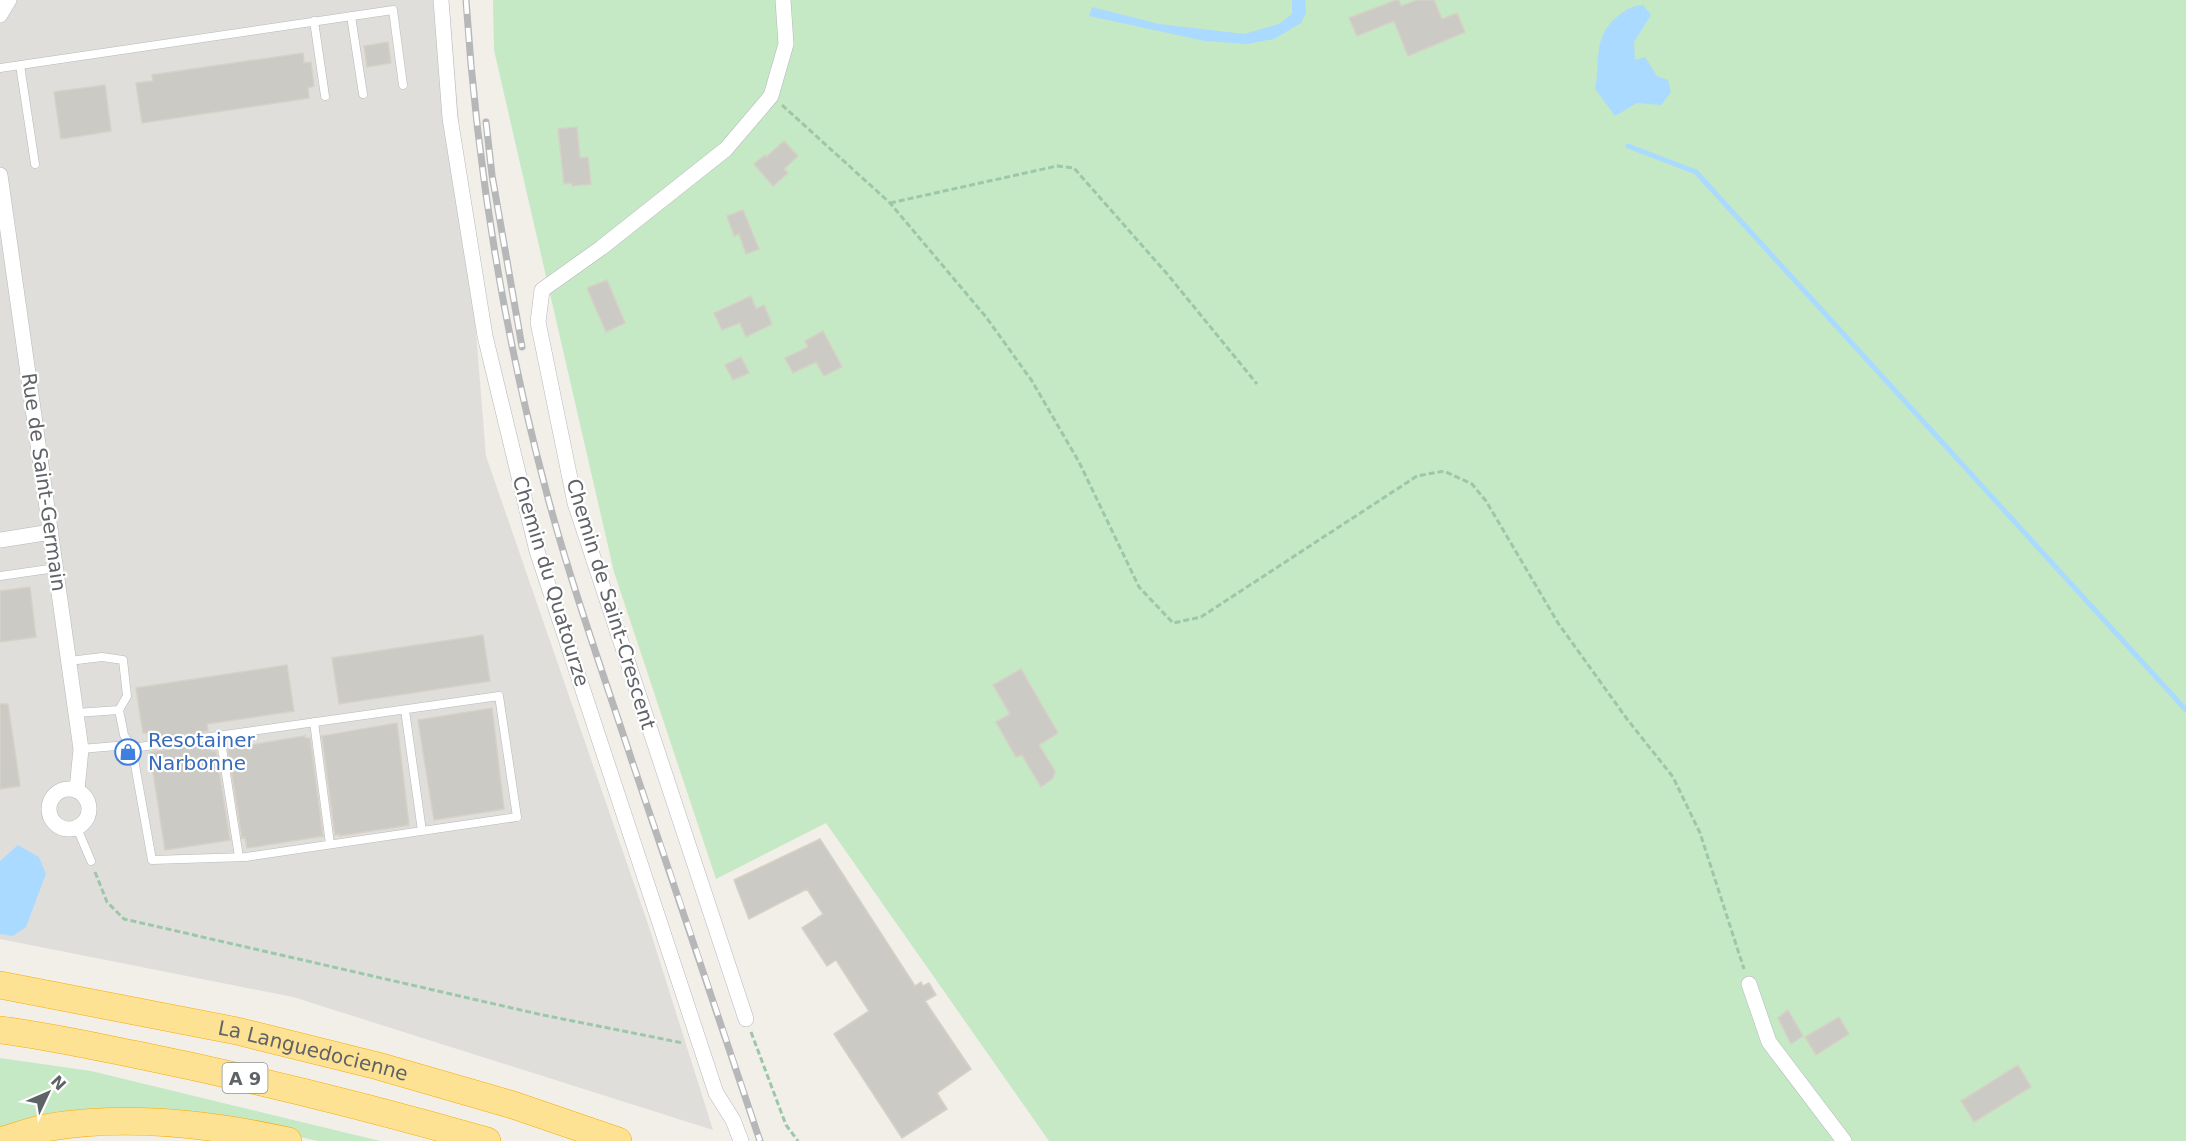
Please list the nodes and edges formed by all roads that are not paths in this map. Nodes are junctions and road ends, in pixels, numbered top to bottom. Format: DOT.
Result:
graph roads {
  1 [pos="9,0"];
  2 [pos="441,0"];
  3 [pos="783,0"];
  4 [pos="0,15"];
  5 [pos="351,16"];
  6 [pos="314,21"];
  7 [pos="20,65"];
  8 [pos="0,68"];
  9 [pos="403,85"];
  10 [pos="363,94"];
  11 [pos="325,96"];
  12 [pos="35,164"];
  13 [pos="0,175"];
  14 [pos="51,532"];
  15 [pos="0,540"];
  16 [pos="56,568"];
  17 [pos="0,576"];
  18 [pos="69,661"];
  19 [pos="119,710"];
  20 [pos="405,710"];
  21 [pos="76,713"];
  22 [pos="314,722"];
  23 [pos="220,735"];
  24 [pos="132,748"];
  25 [pos="81,749"];
  26 [pos="77,790"];
  27 [pos="77,828"];
  28 [pos="422,831"];
  29 [pos="330,844"];
  30 [pos="239,857"];
  31 [pos="91,861"];
  32 [pos="4,984"];
  33 [pos="1749,984"];
  34 [pos="746,1019"];
  35 [pos="0,1030"];
  36 [pos="0,1141"];
  37 [pos="288,1141"];
  38 [pos="487,1141"];
  39 [pos="618,1141"];
  40 [pos="741,1141"];
  41 [pos="1844,1141"];
  1 -- 4 [label="street"];
  2 -- 40 [label="street, Chemin du Quatourze"];
  3 -- 34 [label="street, Chemin de Saint-Crescent"];
  5 -- 6 [label="lane"];
  5 -- 9 [label="lane"];
  5 -- 10 [label="lane"];
  6 -- 7 [label="lane"];
  6 -- 11 [label="lane"];
  7 -- 8 [label="lane"];
  7 -- 12 [label="lane"];
  13 -- 14 [label="street, Rue de Saint-Germain"];
  14 -- 15 [label="street"];
  14 -- 16 [label="street, Rue de Saint-Germain"];
  16 -- 17 [label="lane"];
  16 -- 18 [label="street, Rue de Saint-Germain"];
  18 -- 19 [label="lane"];
  18 -- 21 [label="street, Rue de Saint-Germain"];
  19 -- 21 [label="lane"];
  19 -- 24 [label="lane"];
  20 -- 22 [label="lane"];
  20 -- 28 [label="lane"];
  20 -- 28 [label="lane"];
  21 -- 25 [label="street, Rue de Saint-Germain"];
  22 -- 23 [label="lane"];
  22 -- 29 [label="lane"];
  23 -- 24 [label="lane"];
  23 -- 30 [label="lane"];
  24 -- 25 [label="lane"];
  24 -- 30 [label="lane"];
  25 -- 26 [label="street, Rue de Saint-Germain"];
  26 -- 27 [label="street"];
  26 -- 27 [label="street"];
  27 -- 31 [label="lane"];
  28 -- 29 [label="lane"];
  29 -- 30 [label="lane"];
  32 -- 39 [label="highway, La Languedocienne / A 9"];
  33 -- 41 [label="street"];
  35 -- 38 [label="highway, La Languedocienne / A 9"];
  36 -- 37 [label="highway"];
}
